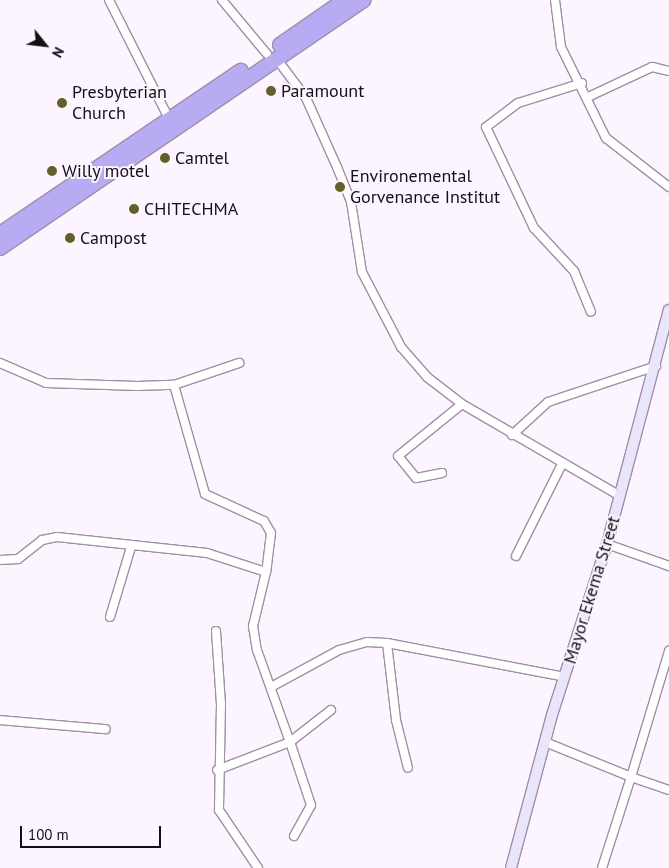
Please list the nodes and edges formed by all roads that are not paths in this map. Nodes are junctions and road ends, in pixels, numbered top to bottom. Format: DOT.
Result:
graph roads {
  1 [pos="109,0"];
  2 [pos="222,0"];
  3 [pos="345,0"];
  4 [pos="363,0"];
  5 [pos="555,0"];
  6 [pos="272,56"];
  7 [pos="669,71"];
  8 [pos="582,83"];
  9 [pos="588,97"];
  10 [pos="169,119"];
  11 [pos="669,187"];
  12 [pos="0,234"];
  13 [pos="0,248"];
  14 [pos="591,312"];
  15 [pos="668,315"];
  16 [pos="239,362"];
  17 [pos="0,363"];
  18 [pos="656,366"];
  19 [pos="174,385"];
  20 [pos="462,404"];
  21 [pos="512,435"];
  22 [pos="562,464"];
  23 [pos="442,472"];
  24 [pos="620,496"];
  25 [pos="607,544"];
  26 [pos="131,547"];
  27 [pos="516,556"];
  28 [pos="0,560"];
  29 [pos="669,566"];
  30 [pos="266,572"];
  31 [pos="110,617"];
  32 [pos="216,631"];
  33 [pos="387,643"];
  34 [pos="669,651"];
  35 [pos="565,676"];
  36 [pos="271,687"];
  37 [pos="331,710"];
  38 [pos="0,720"];
  39 [pos="106,729"];
  40 [pos="290,742"];
  41 [pos="545,742"];
  42 [pos="408,768"];
  43 [pos="217,770"];
  44 [pos="632,777"];
  45 [pos="669,790"];
  46 [pos="294,836"];
  47 [pos="258,868"];
  48 [pos="511,868"];
  49 [pos="602,868"];
  1 -- 10 [label="street"];
  2 -- 6 [label="street"];
  3 -- 6 [label="highway"];
  4 -- 6 [label="highway"];
  5 -- 8 [label="street"];
  6 -- 10 [label="highway"];
  6 -- 13 [label="highway"];
  6 -- 20 [label="street"];
  7 -- 9 [label="street"];
  8 -- 9 [label="street"];
  8 -- 14 [label="street"];
  9 -- 11 [label="street"];
  10 -- 12 [label="highway"];
  15 -- 18 [label="street, Mayor Ekema Street"];
  16 -- 19 [label="street"];
  17 -- 19 [label="street"];
  18 -- 21 [label="street"];
  18 -- 24 [label="street, Mayor Ekema Street"];
  19 -- 30 [label="street"];
  20 -- 21 [label="street"];
  20 -- 23 [label="street"];
  21 -- 22 [label="street"];
  22 -- 24 [label="street"];
  22 -- 27 [label="street"];
  24 -- 25 [label="street, Mayor Ekema Street"];
  25 -- 29 [label="street"];
  25 -- 35 [label="street, Mayor Ekema Street"];
  26 -- 28 [label="street"];
  26 -- 30 [label="street"];
  26 -- 31 [label="street"];
  30 -- 36 [label="street"];
  32 -- 43 [label="street"];
  33 -- 35 [label="street"];
  33 -- 36 [label="street"];
  33 -- 42 [label="street"];
  34 -- 44 [label="street"];
  35 -- 41 [label="street, Mayor Ekema Street"];
  36 -- 40 [label="street"];
  37 -- 40 [label="street"];
  38 -- 39 [label="street"];
  40 -- 43 [label="street"];
  40 -- 46 [label="street"];
  41 -- 44 [label="street"];
  41 -- 48 [label="street, Mayor Ekema Street"];
  43 -- 47 [label="street"];
  44 -- 45 [label="street"];
  44 -- 49 [label="street"];
}
